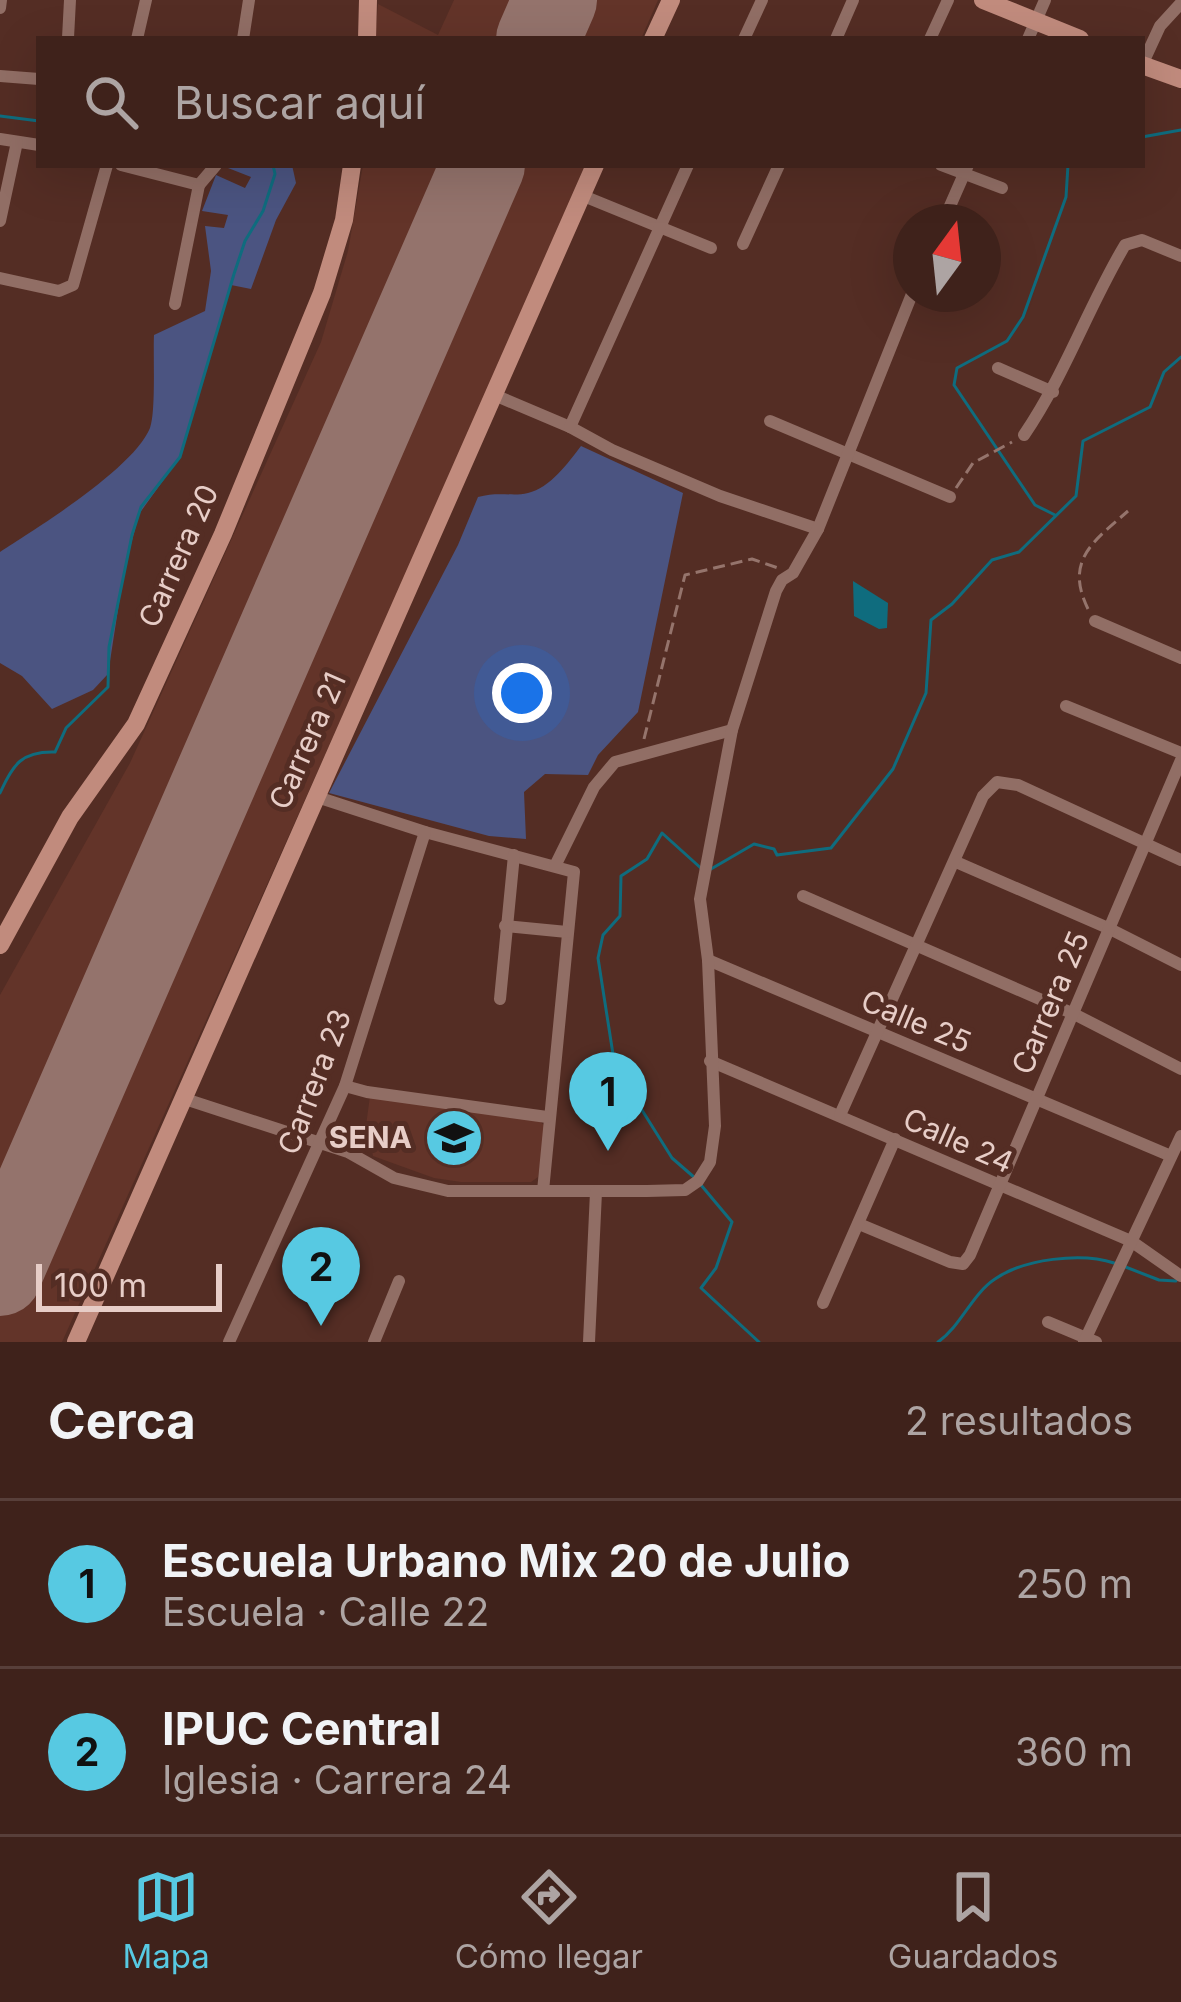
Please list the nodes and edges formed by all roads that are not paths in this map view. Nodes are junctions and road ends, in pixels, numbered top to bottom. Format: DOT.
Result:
graph roads {
  1 [pos="70,0"];
  2 [pos="146,0"];
  3 [pos="249,0"];
  4 [pos="368,0"];
  5 [pos="671,0"];
  6 [pos="761,0"];
  7 [pos="853,0"];
  8 [pos="948,0"];
  9 [pos="983,0"];
  10 [pos="1045,0"];
  11 [pos="1181,3"];
  12 [pos="1032,30"];
  13 [pos="68,36"];
  14 [pos="138,36"];
  15 [pos="243,36"];
  16 [pos="368,36"];
  17 [pos="654,36"];
  18 [pos="745,36"];
  19 [pos="837,36"];
  20 [pos="931,36"];
  21 [pos="1064,36"];
  22 [pos="1145,58"];
  23 [pos="1145,66"];
  24 [pos="0,76"];
  25 [pos="1173,77"];
  26 [pos="36,79"];
  27 [pos="0,139"];
  28 [pos="17,142"];
  29 [pos="36,145"];
  30 [pos="106,168"];
  31 [pos="134,168"];
  32 [pos="213,168"];
  33 [pos="352,168"];
  34 [pos="594,168"];
  35 [pos="687,168"];
  36 [pos="778,168"];
  37 [pos="966,170"];
  38 [pos="200,184"];
  39 [pos="1002,188"];
  40 [pos="581,195"];
  41 [pos="951,204"];
  42 [pos="0,221"];
  43 [pos="659,228"];
  44 [pos="743,244"];
  45 [pos="711,248"];
  46 [pos="1181,256"];
  47 [pos="0,278"];
  48 [pos="175,304"];
  49 [pos="904,312"];
  50 [pos="998,368"];
  51 [pos="1053,392"];
  52 [pos="492,394"];
  53 [pos="770,421"];
  54 [pos="569,427"];
  55 [pos="1024,435"];
  56 [pos="845,452"];
  57 [pos="950,497"];
  58 [pos="818,529"];
  59 [pos="1094,621"];
  60 [pos="1181,658"];
  61 [pos="1066,706"];
  62 [pos="732,730"];
  63 [pos="1181,756"];
  64 [pos="317,797"];
  65 [pos="425,832"];
  66 [pos="1146,845"];
  67 [pos="514,855"];
  68 [pos="1181,860"];
  69 [pos="956,862"];
  70 [pos="555,866"];
  71 [pos="803,896"];
  72 [pos="505,926"];
  73 [pos="1108,928"];
  74 [pos="567,932"];
  75 [pos="0,945"];
  76 [pos="918,946"];
  77 [pos="708,960"];
  78 [pos="1181,965"];
  79 [pos="500,999"];
  80 [pos="1074,1014"];
  81 [pos="877,1032"];
  82 [pos="710,1061"];
  83 [pos="1181,1069"];
  84 [pos="345,1086"];
  85 [pos="180,1098"];
  86 [pos="1038,1099"];
  87 [pos="840,1115"];
  88 [pos="548,1117"];
  89 [pos="1181,1136"];
  90 [pos="895,1139"];
  91 [pos="320,1142"];
  92 [pos="1171,1156"];
  93 [pos="999,1186"];
  94 [pos="543,1191"];
  95 [pos="596,1192"];
  96 [pos="860,1224"];
  97 [pos="1131,1241"];
  98 [pos="1181,1276"];
  99 [pos="398,1281"];
  100 [pos="823,1303"];
  101 [pos="1048,1322"];
  102 [pos="1089,1340"];
  103 [pos="76,1342"];
  104 [pos="229,1342"];
  105 [pos="374,1342"];
  106 [pos="589,1342"];
  1 -- 13 [label="street"];
  2 -- 14 [label="street"];
  3 -- 15 [label="street"];
  4 -- 16 [label="street"];
  5 -- 17 [label="street"];
  6 -- 18 [label="street"];
  7 -- 19 [label="street"];
  8 -- 20 [label="street"];
  9 -- 12 [label="street"];
  10 -- 12 [label="street"];
  11 -- 22 [label="street"];
  12 -- 21 [label="street"];
  23 -- 25 [label="street"];
  24 -- 26 [label="street"];
  27 -- 28 [label="street"];
  28 -- 29 [label="street"];
  28 -- 42 [label="street"];
  30 -- 47 [label="street"];
  31 -- 38 [label="street"];
  32 -- 38 [label="street"];
  33 -- 75 [label="street, Carrera 20"];
  34 -- 40 [label="street, Carrera 21"];
  35 -- 43 [label="street"];
  36 -- 44 [label="street"];
  37 -- 39 [label="street"];
  37 -- 41 [label="street"];
  38 -- 48 [label="street"];
  40 -- 43 [label="street"];
  40 -- 52 [label="street, Carrera 21"];
  43 -- 45 [label="street"];
  43 -- 54 [label="street"];
  46 -- 51 [label="street"];
  49 -- 56 [label="street"];
  50 -- 51 [label="street"];
  51 -- 55 [label="street"];
  52 -- 54 [label="street"];
  52 -- 64 [label="street, Carrera 21"];
  53 -- 56 [label="street"];
  54 -- 58 [label="street"];
  56 -- 57 [label="street"];
  56 -- 58 [label="street"];
  58 -- 62 [label="street"];
  59 -- 60 [label="street"];
  61 -- 63 [label="street"];
  62 -- 70 [label="street"];
  62 -- 77 [label="street"];
  63 -- 66 [label="street, Carrera 25"];
  64 -- 65 [label="street"];
  64 -- 85 [label="street, Carrera 21"];
  65 -- 67 [label="street"];
  65 -- 84 [label="street, Carrera 23"];
  66 -- 68 [label="street"];
  66 -- 69 [label="street"];
  66 -- 73 [label="street, Carrera 25"];
  67 -- 70 [label="street"];
  67 -- 72 [label="street"];
  69 -- 73 [label="street"];
  69 -- 76 [label="street"];
  70 -- 74 [label="street"];
  71 -- 76 [label="street"];
  72 -- 74 [label="street"];
  72 -- 79 [label="street"];
  73 -- 78 [label="street"];
  73 -- 80 [label="street, Carrera 25"];
  74 -- 88 [label="street"];
  76 -- 80 [label="street"];
  76 -- 81 [label="street"];
  77 -- 81 [label="street, Calle 25"];
  77 -- 82 [label="street"];
  80 -- 83 [label="street"];
  80 -- 86 [label="street, Carrera 25"];
  81 -- 86 [label="street, Calle 25"];
  81 -- 87 [label="street"];
  82 -- 87 [label="street, Calle 24"];
  82 -- 95 [label="street"];
  84 -- 88 [label="street"];
  84 -- 91 [label="street, Carrera 23"];
  85 -- 91 [label="street"];
  85 -- 103 [label="street, Carrera 21"];
  86 -- 92 [label="street, Calle 25"];
  86 -- 93 [label="street, Carrera 25"];
  87 -- 90 [label="street, Calle 24"];
  88 -- 94 [label="street"];
  89 -- 92 [label="street"];
  90 -- 93 [label="street, Calle 24"];
  90 -- 96 [label="street"];
  91 -- 94 [label="street"];
  91 -- 104 [label="street, Carrera 23"];
  92 -- 97 [label="street"];
  93 -- 96 [label="street, Carrera 25"];
  93 -- 97 [label="street, Calle 24"];
  94 -- 95 [label="street"];
  95 -- 106 [label="street"];
  96 -- 100 [label="street"];
  97 -- 98 [label="street, Calle 24"];
  97 -- 102 [label="street"];
  99 -- 105 [label="street"];
  101 -- 102 [label="street"];
}
